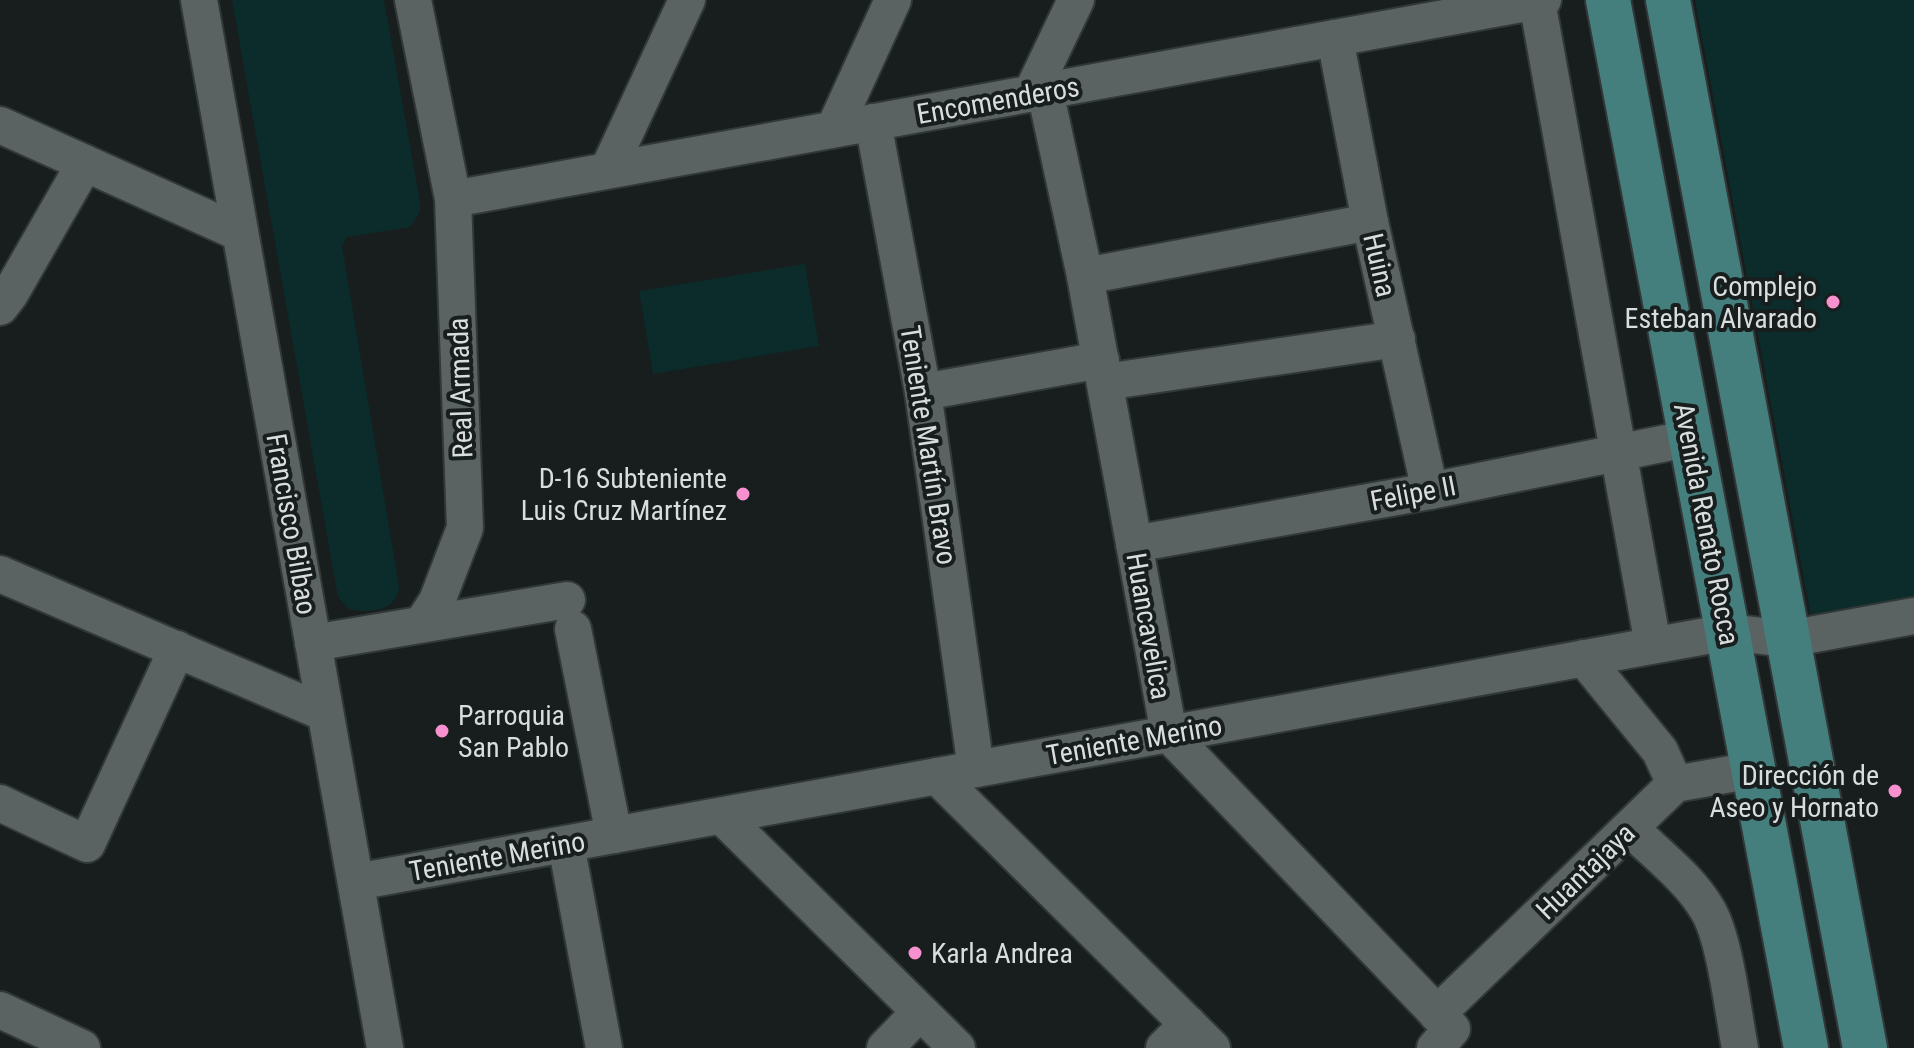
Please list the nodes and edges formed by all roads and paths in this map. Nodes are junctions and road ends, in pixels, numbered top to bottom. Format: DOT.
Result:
graph roads {
  1 [pos="199,0"];
  2 [pos="413,0"];
  3 [pos="687,0"];
  4 [pos="893,0"];
  5 [pos="1076,0"];
  6 [pos="1540,0"];
  7 [pos="1608,0"];
  8 [pos="1668,0"];
  9 [pos="1335,38"];
  10 [pos="1038,92"];
  11 [pos="873,122"];
  12 [pos="0,125"];
  13 [pos="834,129"];
  14 [pos="85,163"];
  15 [pos="608,170"];
  16 [pos="453,199"];
  17 [pos="1370,222"];
  18 [pos="240,233"];
  19 [pos="1085,276"];
  20 [pos="0,307"];
  21 [pos="1397,339"];
  22 [pos="1103,371"];
  23 [pos="923,392"];
  24 [pos="1691,438"];
  25 [pos="1617,452"];
  26 [pos="1430,491"];
  27 [pos="1134,544"];
  28 [pos="0,574"];
  29 [pos="1914,616"];
  30 [pos="422,624"];
  31 [pos="1728,632"];
  32 [pos="1788,639"];
  33 [pos="313,643"];
  34 [pos="1653,645"];
  35 [pos="177,649"];
  36 [pos="1584,658"];
  37 [pos="325,713"];
  38 [pos="1169,734"];
  39 [pos="976,769"];
  40 [pos="1753,770"];
  41 [pos="937,776"];
  42 [pos="1675,784"];
  43 [pos="0,803"];
  44 [pos="722,816"];
  45 [pos="1630,828"];
  46 [pos="614,835"];
  47 [pos="566,844"];
  48 [pos="356,882"];
  49 [pos="0,1010"];
  50 [pos="920,1012"];
  51 [pos="1436,1031"];
  52 [pos="1188,1040"];
  53 [pos="82,1048"];
  54 [pos="385,1048"];
  55 [pos="604,1048"];
  56 [pos="885,1048"];
  57 [pos="957,1048"];
  58 [pos="1740,1048"];
  59 [pos="1806,1048"];
  60 [pos="1865,1048"];
  1 -- 18 [label="street, Francisco Bilbao"];
  2 -- 16 [label="street, Real Armada"];
  3 -- 15 [label="street"];
  4 -- 13 [label="street"];
  5 -- 10 [label="street"];
  6 -- 9 [label="street, Encomenderos"];
  6 -- 25 [label="street"];
  7 -- 24 [label="main road, Avenida Renato Rocca"];
  8 -- 32 [label="main road, Avenida Renato Rocca"];
  9 -- 10 [label="street, Encomenderos"];
  9 -- 17 [label="street, Huina"];
  10 -- 11 [label="street, Encomenderos"];
  10 -- 19 [label="street, Huancavelica"];
  11 -- 13 [label="street, Encomenderos"];
  11 -- 23 [label="street, Teniente Martín Bravo"];
  12 -- 14 [label="street"];
  13 -- 15 [label="street, Encomenderos"];
  14 -- 18 [label="street"];
  14 -- 20 [label="street"];
  15 -- 16 [label="street, Encomenderos"];
  16 -- 30 [label="street, Real Armada"];
  17 -- 19 [label="street"];
  17 -- 21 [label="street, Huina"];
  18 -- 33 [label="street, Francisco Bilbao"];
  19 -- 22 [label="street, Huancavelica"];
  21 -- 22 [label="street"];
  21 -- 26 [label="street, Huina"];
  22 -- 23 [label="street"];
  22 -- 27 [label="street, Huancavelica"];
  23 -- 39 [label="street, Teniente Martín Bravo"];
  24 -- 25 [label="street, Felipe II"];
  24 -- 31 [label="main road, Avenida Renato Rocca"];
  25 -- 26 [label="street, Felipe II"];
  25 -- 34 [label="street"];
  26 -- 27 [label="street, Felipe II"];
  27 -- 38 [label="street, Huancavelica"];
  28 -- 35 [label="street"];
  29 -- 32 [label="street, Teniente Merino"];
  30 -- 33 [label="street"];
  30 -- 46 [label="street"];
  31 -- 32 [label="street, Teniente Merino"];
  31 -- 34 [label="street, Teniente Merino"];
  31 -- 40 [label="main road, Avenida Renato Rocca"];
  32 -- 60 [label="main road, Avenida Renato Rocca"];
  33 -- 37 [label="street, Francisco Bilbao"];
  34 -- 36 [label="street, Teniente Merino"];
  35 -- 37 [label="street"];
  35 -- 43 [label="street"];
  36 -- 38 [label="street, Teniente Merino"];
  36 -- 42 [label="street"];
  37 -- 48 [label="street, Francisco Bilbao"];
  38 -- 39 [label="street, Teniente Merino"];
  38 -- 51 [label="street, Huancavelica"];
  39 -- 41 [label="street, Teniente Merino"];
  40 -- 42 [label="street"];
  40 -- 59 [label="main road, Avenida Renato Rocca"];
  41 -- 44 [label="street, Teniente Merino"];
  41 -- 52 [label="street"];
  42 -- 45 [label="street, Huantajaya"];
  44 -- 46 [label="street, Teniente Merino"];
  44 -- 50 [label="street"];
  45 -- 51 [label="street, Huantajaya"];
  45 -- 58 [label="street"];
  46 -- 47 [label="street, Teniente Merino"];
  47 -- 48 [label="street, Teniente Merino"];
  47 -- 55 [label="street"];
  48 -- 54 [label="street, Francisco Bilbao"];
  49 -- 53 [label="street"];
  50 -- 56 [label="street"];
  50 -- 57 [label="street"];
}
